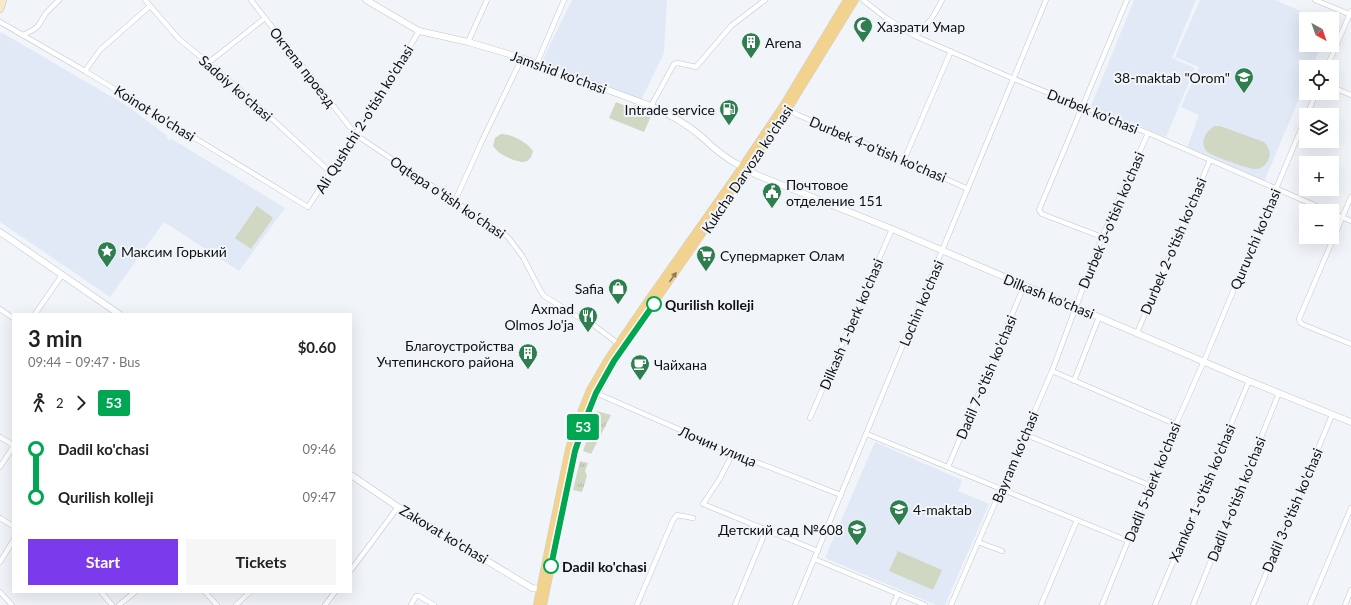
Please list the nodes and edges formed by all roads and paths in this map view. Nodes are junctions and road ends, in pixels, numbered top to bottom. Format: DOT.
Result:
graph roads {
  1 [pos="3,0"];
  2 [pos="59,0"];
  3 [pos="145,0"];
  4 [pos="251,0"];
  5 [pos="366,0"];
  6 [pos="487,0"];
  7 [pos="564,0"];
  8 [pos="765,0"];
  9 [pos="847,0"];
  10 [pos="855,0"];
  11 [pos="864,0"];
  12 [pos="942,0"];
  13 [pos="1046,0"];
  14 [pos="1127,0"];
  15 [pos="1315,0"];
  16 [pos="150,6"];
  17 [pos="0,9"];
  18 [pos="1350,13"];
  19 [pos="265,18"];
  20 [pos="0,22"];
  21 [pos="419,31"];
  22 [pos="23,35"];
  23 [pos="915,36"];
  24 [pos="468,42"];
  25 [pos="951,51"];
  26 [pos="522,58"];
  27 [pos="1330,60"];
  28 [pos="208,63"];
  29 [pos="537,63"];
  30 [pos="85,70"];
  31 [pos="1014,79"];
  32 [pos="1339,90"];
  33 [pos="1351,95"];
  34 [pos="651,106"];
  35 [pos="1083,107"];
  36 [pos="786,108"];
  37 [pos="1148,133"];
  38 [pos="1299,133"];
  39 [pos="356,135"];
  40 [pos="904,160"];
  41 [pos="1210,160"];
  42 [pos="745,168"];
  43 [pos="330,172"];
  44 [pos="968,188"];
  45 [pos="1276,189"];
  46 [pos="1351,197"];
  47 [pos="455,201"];
  48 [pos="1311,204"];
  49 [pos="308,207"];
  50 [pos="1339,215"];
  51 [pos="1343,217"];
  52 [pos="1351,221"];
  53 [pos="892,230"];
  54 [pos="0,232"];
  55 [pos="1102,237"];
  56 [pos="942,252"];
  57 [pos="62,275"];
  58 [pos="1024,286"];
  59 [pos="1075,307"];
  60 [pos="0,309"];
  61 [pos="36,313"];
  62 [pos="118,313"];
  63 [pos="12,317"];
  64 [pos="1099,317"];
  65 [pos="1137,333"];
  66 [pos="1351,344"];
  67 [pos="621,345"];
  68 [pos="1204,361"];
  69 [pos="1052,371"];
  70 [pos="1074,381"];
  71 [pos="1250,381"];
  72 [pos="593,391"];
  73 [pos="1279,392"];
  74 [pos="1332,415"];
  75 [pos="810,418"];
  76 [pos="1351,422"];
  77 [pos="1175,424"];
  78 [pos="867,434"];
  79 [pos="1024,434"];
  80 [pos="0,437"];
  81 [pos="12,445"];
  82 [pos="12,448"];
  83 [pos="734,453"];
  84 [pos="0,467"];
  85 [pos="948,467"];
  86 [pos="352,476"];
  87 [pos="1149,485"];
  88 [pos="1002,490"];
  89 [pos="841,496"];
  90 [pos="398,507"];
  91 [pos="1351,508"];
  92 [pos="0,518"];
  93 [pos="694,518"];
  94 [pos="1077,520"];
  95 [pos="12,525"];
  96 [pos="766,530"];
  97 [pos="1128,541"];
  98 [pos="978,542"];
  99 [pos="12,543"];
  100 [pos="818,551"];
  101 [pos="1002,551"];
  102 [pos="814,559"];
  103 [pos="0,562"];
  104 [pos="352,569"];
  105 [pos="543,590"];
  106 [pos="1351,590"];
  107 [pos="0,592"];
  108 [pos="102,593"];
  109 [pos="134,593"];
  110 [pos="206,593"];
  111 [pos="249,593"];
  112 [pos="334,593"];
  113 [pos="898,594"];
  114 [pos="12,605"];
  115 [pos="112,605"];
  116 [pos="119,605"];
  117 [pos="217,605"];
  118 [pos="236,605"];
  119 [pos="325,605"];
  120 [pos="411,605"];
  121 [pos="434,605"];
  122 [pos="537,605"];
  123 [pos="543,605"];
  124 [pos="637,605"];
  125 [pos="735,605"];
  126 [pos="795,605"];
  127 [pos="893,605"];
  128 [pos="925,605"];
  129 [pos="951,605"];
  130 [pos="1041,605"];
  131 [pos="1103,605"];
  132 [pos="1155,605"];
  133 [pos="1193,605"];
  134 [pos="1253,605"];
  135 [pos="1310,605"];
  136 [pos="1345,605"];
  1 -- 17 [label="main road"];
  2 -- 22 [label="street"];
  3 -- 16 [label="street, Sadoiy ko'chasi"];
  4 -- 19 [label="street, Октепа проезд"];
  5 -- 21 [label="street, Jamshid ko'chasi"];
  6 -- 24 [label="street"];
  7 -- 29 [label="street"];
  8 -- 34 [label="street"];
  9 -- 36 [label="main road, Kukcha Darvoza ko'chasi"];
  10 -- 36 [label="main road, Kukcha Darvoza ko'chasi"];
  11 -- 23 [label="street, Durbek ko'chasi"];
  12 -- 23 [label="street"];
  13 -- 31 [label="street, Lochin ko'chasi"];
  14 -- 35 [label="street"];
  15 -- 18 [label="street"];
  16 -- 28 [label="street, Sadoiy ko'chasi"];
  16 -- 30 [label="street"];
  18 -- 27 [label="street"];
  19 -- 28 [label="street"];
  19 -- 39 [label="street, Октепа проезд"];
  20 -- 22 [label="street, Koinot ko'chasi"];
  21 -- 24 [label="street, Jamshid ko'chasi"];
  21 -- 39 [label="street, Ali Qushchi 2-o'tish ko'chasi"];
  22 -- 30 [label="street, Koinot ko'chasi"];
  23 -- 25 [label="street, Durbek ko'chasi"];
  24 -- 26 [label="street, Jamshid ko'chasi"];
  25 -- 31 [label="street, Durbek ko'chasi"];
  25 -- 40 [label="street"];
  26 -- 29 [label="street, Jamshid ko'chasi"];
  26 -- 47 [label="street"];
  28 -- 43 [label="street, Sadoiy ko'chasi"];
  29 -- 34 [label="street, Jamshid ko'chasi"];
  30 -- 49 [label="street, Koinot ko'chasi"];
  31 -- 35 [label="street, Durbek ko'chasi"];
  31 -- 44 [label="street, Lochin ko'chasi"];
  32 -- 33 [label="street"];
  34 -- 42 [label="street, Jamshid ko'chasi"];
  35 -- 37 [label="street, Durbek ko'chasi"];
  35 -- 55 [label="street"];
  36 -- 40 [label="street, Durbek 4-o'tish ko'chasi"];
  36 -- 42 [label="main road, Kukcha Darvoza ko'chasi"];
  37 -- 41 [label="street, Durbek ko'chasi"];
  37 -- 55 [label="street, Durbek 3-o'tish ko'chasi"];
  38 -- 45 [label="street, Quruvchi ko'chasi"];
  39 -- 43 [label="street, Ali Qushchi 2-o'tish ko'chasi"];
  39 -- 47 [label="street, Oqtepa oʻtish koʻchasi"];
  40 -- 44 [label="street, Durbek 4-o'tish ko'chasi"];
  41 -- 45 [label="street, Durbek ko'chasi"];
  41 -- 65 [label="street, Durbek 2-o'tish ko'chasi"];
  42 -- 53 [label="street, Dilkash ko'chasi"];
  42 -- 67 [label="main road, Kukcha Darvoza ko'chasi"];
  43 -- 49 [label="street, Ali Qushchi 2-o'tish ko'chasi"];
  44 -- 56 [label="street, Lochin ko'chasi"];
  45 -- 48 [label="street, Durbek ko'chasi"];
  45 -- 68 [label="street, Quruvchi ko'chasi"];
  46 -- 51 [label="street"];
  47 -- 67 [label="street, Oqtepa oʻtish koʻchasi"];
  50 -- 51 [label="street"];
  51 -- 52 [label="street"];
  51 -- 66 [label="street"];
  53 -- 56 [label="street, Dilkash ko'chasi"];
  53 -- 75 [label="street, Dilkash 1-berk ko'chasi"];
  54 -- 57 [label="street"];
  55 -- 59 [label="street, Durbek 3-o'tish ko'chasi"];
  56 -- 58 [label="street, Dilkash ko'chasi"];
  56 -- 78 [label="street, Lochin ko'chasi"];
  57 -- 61 [label="street"];
  57 -- 62 [label="street"];
  58 -- 59 [label="street, Dilkash ko'chasi"];
  58 -- 85 [label="street, Dadil 7-o'tish ko'chasi"];
  59 -- 64 [label="street, Dilkash ko'chasi"];
  59 -- 69 [label="street, Bayram ko'chasi"];
  60 -- 63 [label="street"];
  64 -- 65 [label="street, Dilkash ko'chasi"];
  64 -- 70 [label="street"];
  65 -- 68 [label="street, Dilkash ko'chasi"];
  67 -- 72 [label="main road, Kukcha Darvoza ko'chasi"];
  68 -- 71 [label="street, Dilkash ko'chasi"];
  68 -- 77 [label="street, Dadil 5-berk ko'chasi"];
  69 -- 70 [label="street"];
  69 -- 79 [label="street, Bayram ko'chasi"];
  70 -- 77 [label="street"];
  71 -- 73 [label="street, Dilkash ko'chasi"];
  71 -- 132 [label="street, Xamkor 1-o'tish ko'chasi"];
  72 -- 83 [label="street, Лочин улица"];
  72 -- 105 [label="main road, Kukcha Darvoza ko'chasi"];
  73 -- 74 [label="street, Dilkash ko'chasi"];
  73 -- 133 [label="street, Dadil 4-o'tish ko'chasi"];
  74 -- 76 [label="street, Dilkash ko'chasi"];
  74 -- 134 [label="street, Dadil 3-o'tish ko'chasi"];
  77 -- 87 [label="street, Dadil 5-berk ko'chasi"];
  78 -- 85 [label="street"];
  78 -- 89 [label="street, Lochin ko'chasi"];
  79 -- 87 [label="street"];
  79 -- 88 [label="street, Bayram ko'chasi"];
  80 -- 81 [label="street"];
  82 -- 84 [label="street"];
  83 -- 89 [label="street, Лочин улица"];
  83 -- 96 [label="street"];
  85 -- 88 [label="street"];
  86 -- 90 [label="street, Zakovat ko'chasi"];
  87 -- 97 [label="street, Dadil 5-berk ko'chasi"];
  88 -- 94 [label="street"];
  88 -- 98 [label="street, Bayram ko'chasi"];
  89 -- 100 [label="street, Lochin ko'chasi"];
  90 -- 104 [label="street"];
  90 -- 105 [label="street, Zakovat ko'chasi"];
  91 -- 135 [label="street"];
  92 -- 95 [label="street"];
  93 -- 124 [label="street"];
  94 -- 97 [label="street"];
  94 -- 130 [label="street"];
  96 -- 100 [label="street"];
  96 -- 125 [label="street"];
  97 -- 131 [label="street, Dadil 5-berk ko'chasi"];
  98 -- 101 [label="street"];
  98 -- 129 [label="street, Bayram ko'chasi"];
  99 -- 103 [label="street"];
  100 -- 102 [label="street, Lochin ko'chasi"];
  102 -- 113 [label="street"];
  102 -- 126 [label="street, Lochin ko'chasi"];
  105 -- 122 [label="main road, Kukcha Darvoza ko'chasi"];
  105 -- 123 [label="main road, Kukcha Darvoza ko'chasi"];
  106 -- 136 [label="street"];
  107 -- 114 [label="street"];
  108 -- 115 [label="street"];
  109 -- 116 [label="street"];
  110 -- 117 [label="street"];
  111 -- 118 [label="street"];
  112 -- 119 [label="street"];
  113 -- 127 [label="street"];
  113 -- 128 [label="street"];
  120 -- 121 [label="street"];
}
